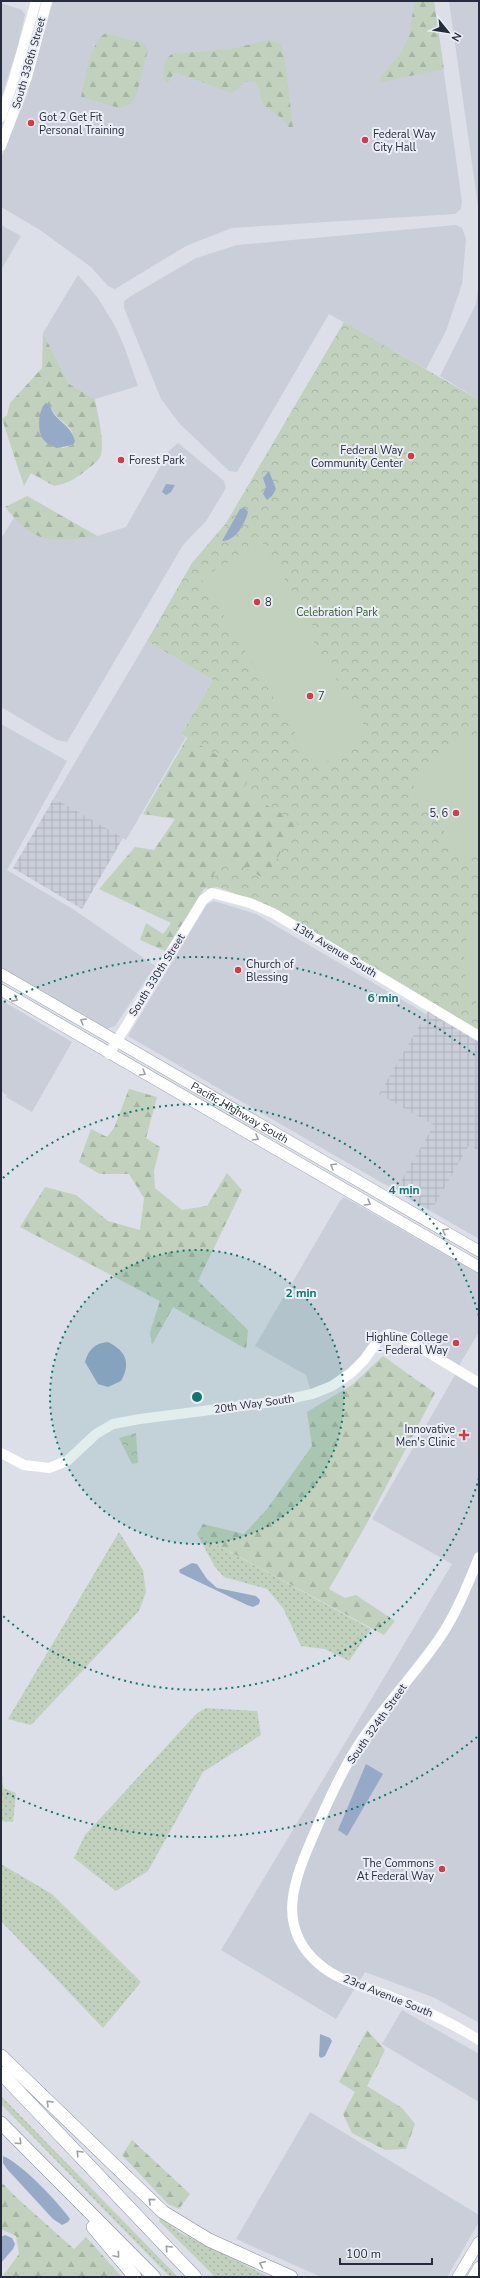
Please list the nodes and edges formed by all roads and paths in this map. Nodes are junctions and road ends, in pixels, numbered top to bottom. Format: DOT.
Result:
graph roads {
  1 [pos="36,1"];
  2 [pos="47,1"];
  3 [pos="1,117"];
  4 [pos="1,146"];
  5 [pos="205,897"];
  6 [pos="1,974"];
  7 [pos="1,990"];
  8 [pos="479,1036"];
  9 [pos="117,1041"];
  10 [pos="109,1054"];
  11 [pos="479,1251"];
  12 [pos="479,1267"];
  13 [pos="479,1383"];
  14 [pos="1,1453"];
  15 [pos="479,1557"];
  16 [pos="303,1944"];
  17 [pos="479,2040"];
  18 [pos="1,2056"];
  19 [pos="1,2073"];
  20 [pos="1,2123"];
  21 [pos="38,2161"];
  22 [pos="479,2242"];
  23 [pos="479,2267"];
  24 [pos="135,2277"];
  25 [pos="154,2277"];
  26 [pos="195,2277"];
  27 [pos="291,2277"];
  28 [pos="458,2277"];
  29 [pos="473,2277"];
  1 -- 3 [label="street, South 336th Street"];
  2 -- 4 [label="street, South 336th Street"];
  5 -- 8 [label="street, 13th Avenue South"];
  5 -- 9 [label="street, South 330th Street"];
  9 -- 6 [label="main road, Pacific Highway South, one-way"];
  7 -- 10 [label="main road, Pacific Highway South, one-way"];
  9 -- 10 [label="street, South 330th Street"];
  11 -- 9 [label="main road, Pacific Highway South, one-way"];
  10 -- 12 [label="main road, Pacific Highway South, one-way"];
  13 -- 14 [label="street, 20th Way South"];
  15 -- 16 [label="street, South 324th Street"];
  16 -- 17 [label="street, 23rd Avenue South"];
  27 -- 18 [label="highway, one-way"];
  26 -- 19 [label="highway, one-way"];
  20 -- 21 [label="highway, one-way"];
  21 -- 24 [label="highway, one-way"];
  21 -- 25 [label="highway"];
  22 -- 28 [label="main road"];
  23 -- 29 [label="main road"];
}
